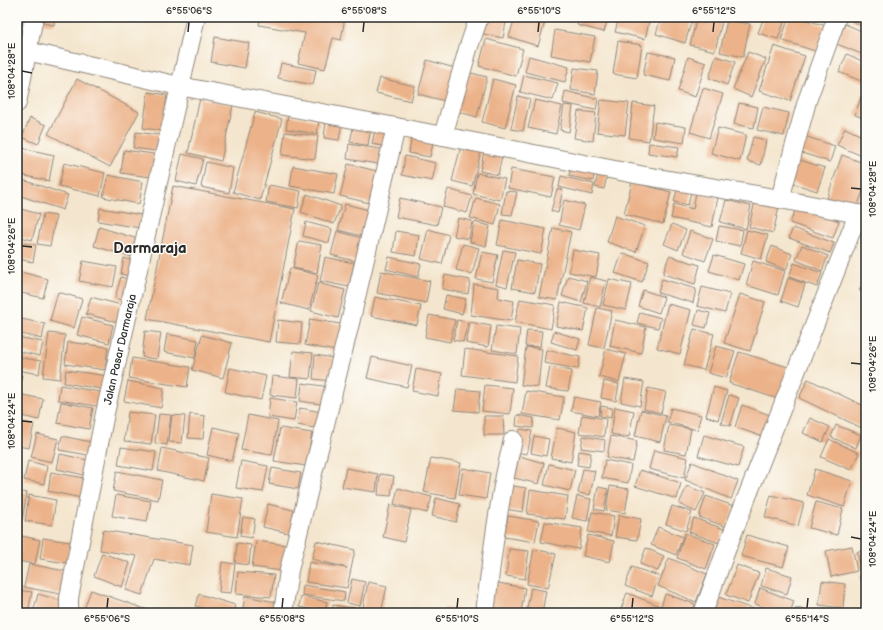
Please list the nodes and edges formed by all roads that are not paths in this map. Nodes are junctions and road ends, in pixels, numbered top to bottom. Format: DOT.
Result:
graph roads {
  1 [pos="34,17"];
  2 [pos="196,17"];
  3 [pos="479,17"];
  4 [pos="837,17"];
  5 [pos="22,51"];
  6 [pos="179,86"];
  7 [pos="17,103"];
  8 [pos="396,127"];
  9 [pos="443,136"];
  10 [pos="780,199"];
  11 [pos="862,216"];
  12 [pos="513,440"];
  13 [pos="69,613"];
  14 [pos="283,613"];
  15 [pos="486,613"];
  16 [pos="703,613"];
  1 -- 5 [label="street"];
  2 -- 6 [label="street, Jalan Pasar Darmaraja"];
  3 -- 9 [label="street"];
  4 -- 10 [label="street"];
  5 -- 6 [label="street"];
  5 -- 7 [label="street"];
  6 -- 8 [label="street"];
  6 -- 13 [label="street, Jalan Pasar Darmaraja"];
  8 -- 9 [label="street"];
  8 -- 14 [label="street"];
  9 -- 10 [label="street"];
  10 -- 11 [label="street"];
  11 -- 16 [label="street"];
  12 -- 15 [label="street"];
}
